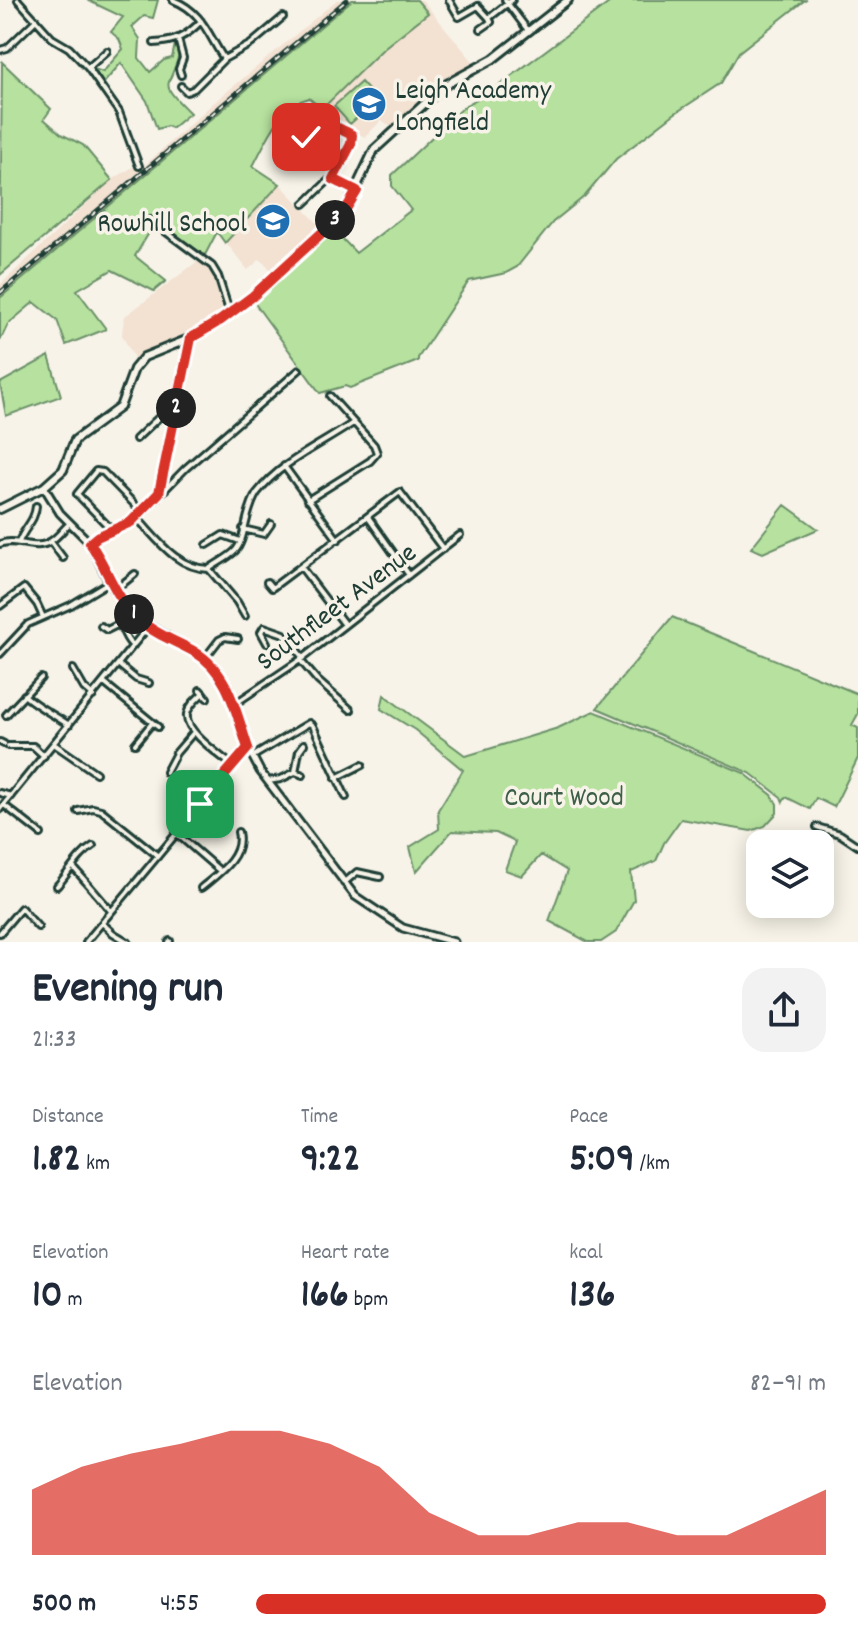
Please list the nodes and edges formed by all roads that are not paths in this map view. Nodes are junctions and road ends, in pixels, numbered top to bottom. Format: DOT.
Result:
graph roads {
  1 [pos="18,0"];
  2 [pos="173,0"];
  3 [pos="449,0"];
  4 [pos="568,0"];
  5 [pos="508,1"];
  6 [pos="283,17"];
  7 [pos="489,18"];
  8 [pos="36,20"];
  9 [pos="201,21"];
  10 [pos="481,29"];
  11 [pos="527,29"];
  12 [pos="178,39"];
  13 [pos="154,43"];
  14 [pos="0,50"];
  15 [pos="107,51"];
  16 [pos="224,59"];
  17 [pos="88,68"];
  18 [pos="181,75"];
  19 [pos="181,86"];
  20 [pos="327,146"];
  21 [pos="345,156"];
  22 [pos="289,158"];
  23 [pos="139,166"];
  24 [pos="333,179"];
  25 [pos="357,191"];
  26 [pos="304,204"];
  27 [pos="150,220"];
  28 [pos="230,314"];
  29 [pos="191,338"];
  30 [pos="299,370"];
  31 [pos="330,396"];
  32 [pos="178,399"];
  33 [pos="353,423"];
  34 [pos="136,439"];
  35 [pos="284,466"];
  36 [pos="44,487"];
  37 [pos="159,493"];
  38 [pos="308,500"];
  39 [pos="36,506"];
  40 [pos="0,509"];
  41 [pos="141,512"];
  42 [pos="368,517"];
  43 [pos="137,518"];
  44 [pos="70,523"];
  45 [pos="271,524"];
  46 [pos="243,529"];
  47 [pos="112,530"];
  48 [pos="460,535"];
  49 [pos="338,540"];
  50 [pos="240,541"];
  51 [pos="19,542"];
  52 [pos="51,542"];
  53 [pos="90,543"];
  54 [pos="0,544"];
  55 [pos="207,545"];
  56 [pos="443,549"];
  57 [pos="63,558"];
  58 [pos="301,567"];
  59 [pos="209,569"];
  60 [pos="135,574"];
  61 [pos="409,575"];
  62 [pos="109,582"];
  63 [pos="267,582"];
  64 [pos="115,590"];
  65 [pos="0,606"];
  66 [pos="245,616"];
  67 [pos="43,617"];
  68 [pos="345,625"];
  69 [pos="101,626"];
  70 [pos="148,627"];
  71 [pos="234,640"];
  72 [pos="267,643"];
  73 [pos="133,646"];
  74 [pos="2,650"];
  75 [pos="205,658"];
  76 [pos="301,659"];
  77 [pos="119,665"];
  78 [pos="73,669"];
  79 [pos="41,678"];
  80 [pos="104,683"];
  81 [pos="149,683"];
  82 [pos="24,695"];
  83 [pos="93,696"];
  84 [pos="207,698"];
  85 [pos="233,705"];
  86 [pos="351,710"];
  87 [pos="6,715"];
  88 [pos="152,723"];
  89 [pos="69,725"];
  90 [pos="158,727"];
  91 [pos="194,732"];
  92 [pos="4,744"];
  93 [pos="54,744"];
  94 [pos="135,744"];
  95 [pos="304,744"];
  96 [pos="248,748"];
  97 [pos="44,756"];
  98 [pos="252,757"];
  99 [pos="362,765"];
  100 [pos="233,766"];
  101 [pos="166,772"];
  102 [pos="295,772"];
  103 [pos="96,773"];
  104 [pos="303,775"];
  105 [pos="336,778"];
  106 [pos="267,782"];
  107 [pos="0,793"];
  108 [pos="11,796"];
  109 [pos="346,797"];
  110 [pos="2,807"];
  111 [pos="78,811"];
  112 [pos="817,827"];
  113 [pos="238,832"];
  114 [pos="176,833"];
  115 [pos="41,834"];
  116 [pos="93,846"];
  117 [pos="858,846"];
  118 [pos="158,856"];
  119 [pos="74,868"];
  120 [pos="221,872"];
  121 [pos="380,877"];
  122 [pos="344,883"];
  123 [pos="57,886"];
  124 [pos="201,888"];
  125 [pos="111,911"];
  126 [pos="102,923"];
  127 [pos="38,927"];
  128 [pos="0,933"];
  129 [pos="86,942"];
  130 [pos="128,942"];
  131 [pos="454,942"];
  1 -- 8 [label="street"];
  2 -- 9 [label="street"];
  3 -- 7 [label="street"];
  4 -- 11 [label="main road"];
  5 -- 7 [label="street"];
  5 -- 11 [label="street"];
  6 -- 16 [label="street"];
  7 -- 10 [label="street"];
  8 -- 14 [label="street"];
  8 -- 17 [label="street"];
  9 -- 12 [label="street"];
  9 -- 16 [label="street"];
  11 -- 25 [label="main road"];
  12 -- 13 [label="street"];
  12 -- 18 [label="street"];
  15 -- 17 [label="street"];
  16 -- 19 [label="street"];
  17 -- 23 [label="street"];
  20 -- 21 [label="street"];
  21 -- 22 [label="street"];
  21 -- 24 [label="street"];
  24 -- 25 [label="street"];
  24 -- 26 [label="street"];
  25 -- 28 [label="main road"];
  27 -- 28 [label="street"];
  28 -- 29 [label="main road"];
  29 -- 32 [label="street"];
  29 -- 36 [label="main road"];
  30 -- 37 [label="street"];
  31 -- 33 [label="street"];
  32 -- 34 [label="street"];
  32 -- 37 [label="street"];
  33 -- 35 [label="street"];
  33 -- 38 [label="street"];
  35 -- 38 [label="street"];
  35 -- 46 [label="street"];
  36 -- 40 [label="main road"];
  36 -- 44 [label="street"];
  37 -- 41 [label="street"];
  38 -- 49 [label="street"];
  39 -- 51 [label="street"];
  41 -- 43 [label="street"];
  41 -- 47 [label="street"];
  42 -- 49 [label="street"];
  42 -- 56 [label="street"];
  42 -- 61 [label="street"];
  43 -- 47 [label="street"];
  43 -- 59 [label="street"];
  44 -- 52 [label="street"];
  44 -- 53 [label="street"];
  45 -- 46 [label="street"];
  46 -- 50 [label="street"];
  47 -- 53 [label="street"];
  48 -- 56 [label="street, Southfleet Avenue"];
  49 -- 58 [label="street"];
  50 -- 55 [label="street"];
  50 -- 59 [label="street"];
  51 -- 52 [label="street"];
  51 -- 54 [label="street"];
  52 -- 57 [label="street"];
  53 -- 62 [label="street"];
  56 -- 61 [label="street, Southfleet Avenue"];
  58 -- 63 [label="street"];
  58 -- 68 [label="street"];
  59 -- 66 [label="street"];
  60 -- 64 [label="street"];
  61 -- 68 [label="street, Southfleet Avenue"];
  62 -- 64 [label="street"];
  62 -- 67 [label="street"];
  64 -- 70 [label="street"];
  65 -- 67 [label="street"];
  67 -- 74 [label="street"];
  68 -- 76 [label="street, Southfleet Avenue"];
  69 -- 73 [label="street"];
  70 -- 73 [label="street"];
  70 -- 75 [label="street"];
  71 -- 75 [label="street"];
  72 -- 76 [label="street"];
  73 -- 77 [label="street"];
  75 -- 85 [label="street"];
  76 -- 85 [label="street, Southfleet Avenue"];
  76 -- 86 [label="street"];
  77 -- 80 [label="street"];
  77 -- 81 [label="street"];
  78 -- 83 [label="street"];
  79 -- 82 [label="street"];
  80 -- 83 [label="street"];
  80 -- 88 [label="street"];
  82 -- 87 [label="street"];
  82 -- 89 [label="street"];
  83 -- 89 [label="street"];
  84 -- 91 [label="street"];
  85 -- 96 [label="street"];
  88 -- 90 [label="street"];
  88 -- 94 [label="street"];
  89 -- 93 [label="street"];
  91 -- 100 [label="street"];
  91 -- 101 [label="street"];
  92 -- 97 [label="street"];
  93 -- 97 [label="street"];
  93 -- 103 [label="street"];
  95 -- 102 [label="street"];
  96 -- 98 [label="street"];
  96 -- 100 [label="street"];
  97 -- 108 [label="street"];
  98 -- 105 [label="street"];
  98 -- 106 [label="street"];
  99 -- 105 [label="street"];
  100 -- 114 [label="street"];
  102 -- 104 [label="street"];
  102 -- 106 [label="street"];
  105 -- 109 [label="street"];
  106 -- 122 [label="street"];
  107 -- 108 [label="street"];
  108 -- 110 [label="street"];
  110 -- 115 [label="street"];
  111 -- 118 [label="street"];
  112 -- 117 [label="street"];
  113 -- 120 [label="street"];
  114 -- 118 [label="street"];
  114 -- 120 [label="street"];
  116 -- 119 [label="street"];
  118 -- 125 [label="street"];
  119 -- 123 [label="street"];
  119 -- 125 [label="street"];
  120 -- 124 [label="street"];
  121 -- 122 [label="street"];
  122 -- 131 [label="street"];
  125 -- 126 [label="street"];
  126 -- 129 [label="street"];
  126 -- 130 [label="street"];
  127 -- 128 [label="street"];
}
